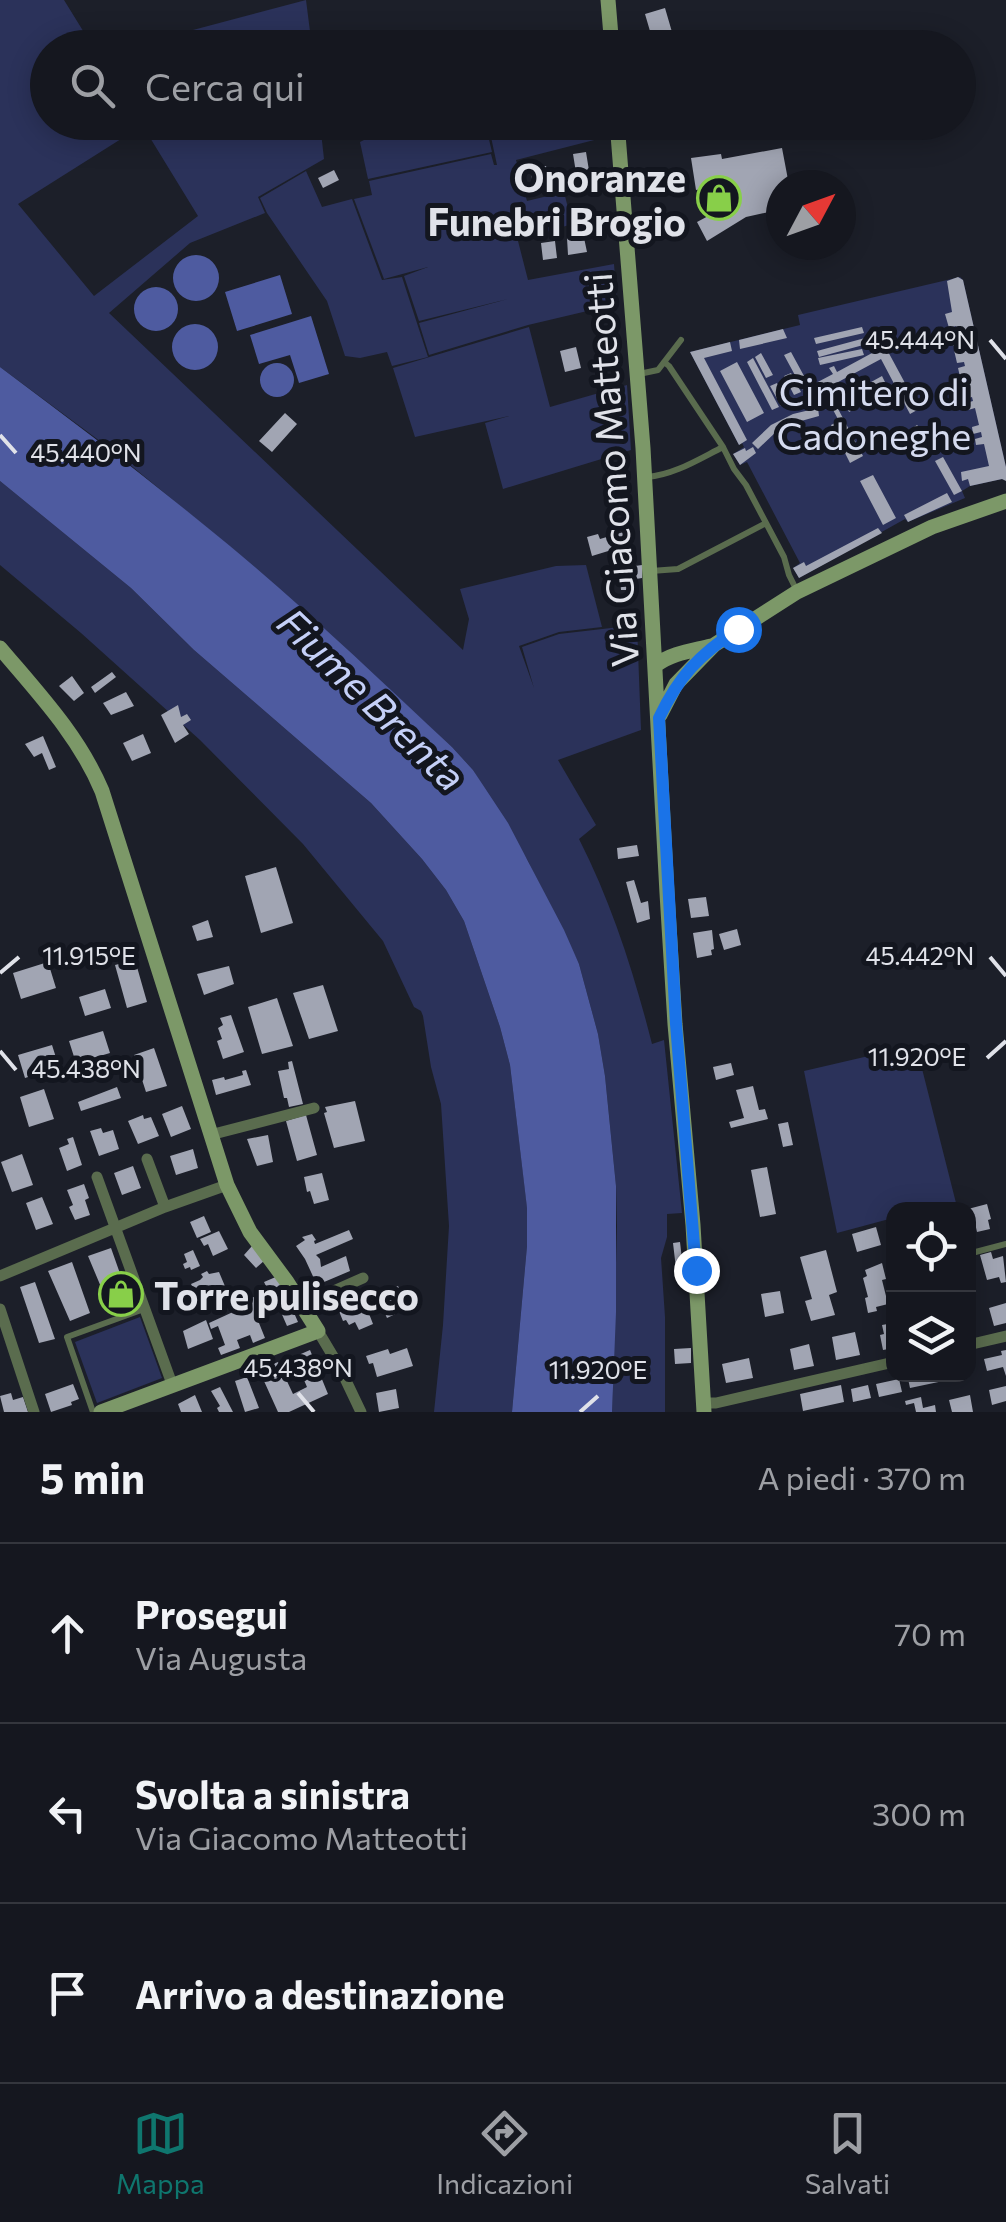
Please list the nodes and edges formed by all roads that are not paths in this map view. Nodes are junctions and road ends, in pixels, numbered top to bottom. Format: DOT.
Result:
graph roads {
  1 [pos="608,0"];
  2 [pos="610,30"];
  3 [pos="619,140"];
  4 [pos="682,340"];
  5 [pos="664,362"];
  6 [pos="638,374"];
  7 [pos="723,448"];
  8 [pos="645,477"];
  9 [pos="1006,501"];
  10 [pos="766,523"];
  11 [pos="652,571"];
  12 [pos="797,592"];
  13 [pos="655,635"];
  14 [pos="714,645"];
  15 [pos="0,648"];
  16 [pos="680,652"];
  17 [pos="656,666"];
  18 [pos="686,672"];
  19 [pos="659,718"];
  20 [pos="314,1108"];
  21 [pos="210,1135"];
  22 [pos="147,1159"];
  23 [pos="97,1177"];
  24 [pos="226,1186"];
  25 [pos="165,1207"];
  26 [pos="115,1228"];
  27 [pos="1006,1244"];
  28 [pos="976,1252"];
  29 [pos="1,1272"];
  30 [pos="363,1278"];
  31 [pos="302,1305"];
  32 [pos="0,1309"];
  33 [pos="144,1309"];
  34 [pos="318,1331"];
  35 [pos="1006,1336"];
  36 [pos="976,1343"];
  37 [pos="886,1364"];
  38 [pos="172,1384"];
  39 [pos="704,1408"];
  40 [pos="34,1412"];
  41 [pos="97,1412"];
  42 [pos="361,1412"];
  1 -- 2 [label="street"];
  3 -- 6 [label="street, Via Giacomo Matteotti"];
  4 -- 5 [label="lane"];
  5 -- 6 [label="lane"];
  5 -- 7 [label="lane"];
  6 -- 8 [label="street, Via Giacomo Matteotti"];
  7 -- 8 [label="lane"];
  7 -- 10 [label="lane"];
  8 -- 11 [label="street, Via Giacomo Matteotti"];
  9 -- 12 [label="street"];
  10 -- 11 [label="lane"];
  10 -- 12 [label="lane"];
  11 -- 13 [label="street, Via Giacomo Matteotti"];
  12 -- 14 [label="street"];
  13 -- 16 [label="street"];
  13 -- 17 [label="street, Via Giacomo Matteotti"];
  14 -- 16 [label="street"];
  14 -- 18 [label="street"];
  15 -- 21 [label="street"];
  16 -- 17 [label="street"];
  17 -- 18 [label="street"];
  17 -- 19 [label="street, Via Giacomo Matteotti"];
  18 -- 19 [label="street"];
  19 -- 39 [label="street, Via Giacomo Matteotti"];
  20 -- 21 [label="street"];
  21 -- 24 [label="street"];
  22 -- 25 [label="street"];
  23 -- 26 [label="street"];
  24 -- 25 [label="street"];
  24 -- 31 [label="street"];
  25 -- 26 [label="street"];
  26 -- 29 [label="street"];
  26 -- 33 [label="street"];
  27 -- 28 [label="lane"];
  30 -- 31 [label="street"];
  31 -- 34 [label="street"];
  32 -- 40 [label="street"];
  33 -- 38 [label="street"];
  33 -- 41 [label="lane"];
  34 -- 38 [label="street"];
  34 -- 42 [label="street"];
  35 -- 36 [label="street"];
  37 -- 39 [label="street"];
  38 -- 41 [label="street"];
}
